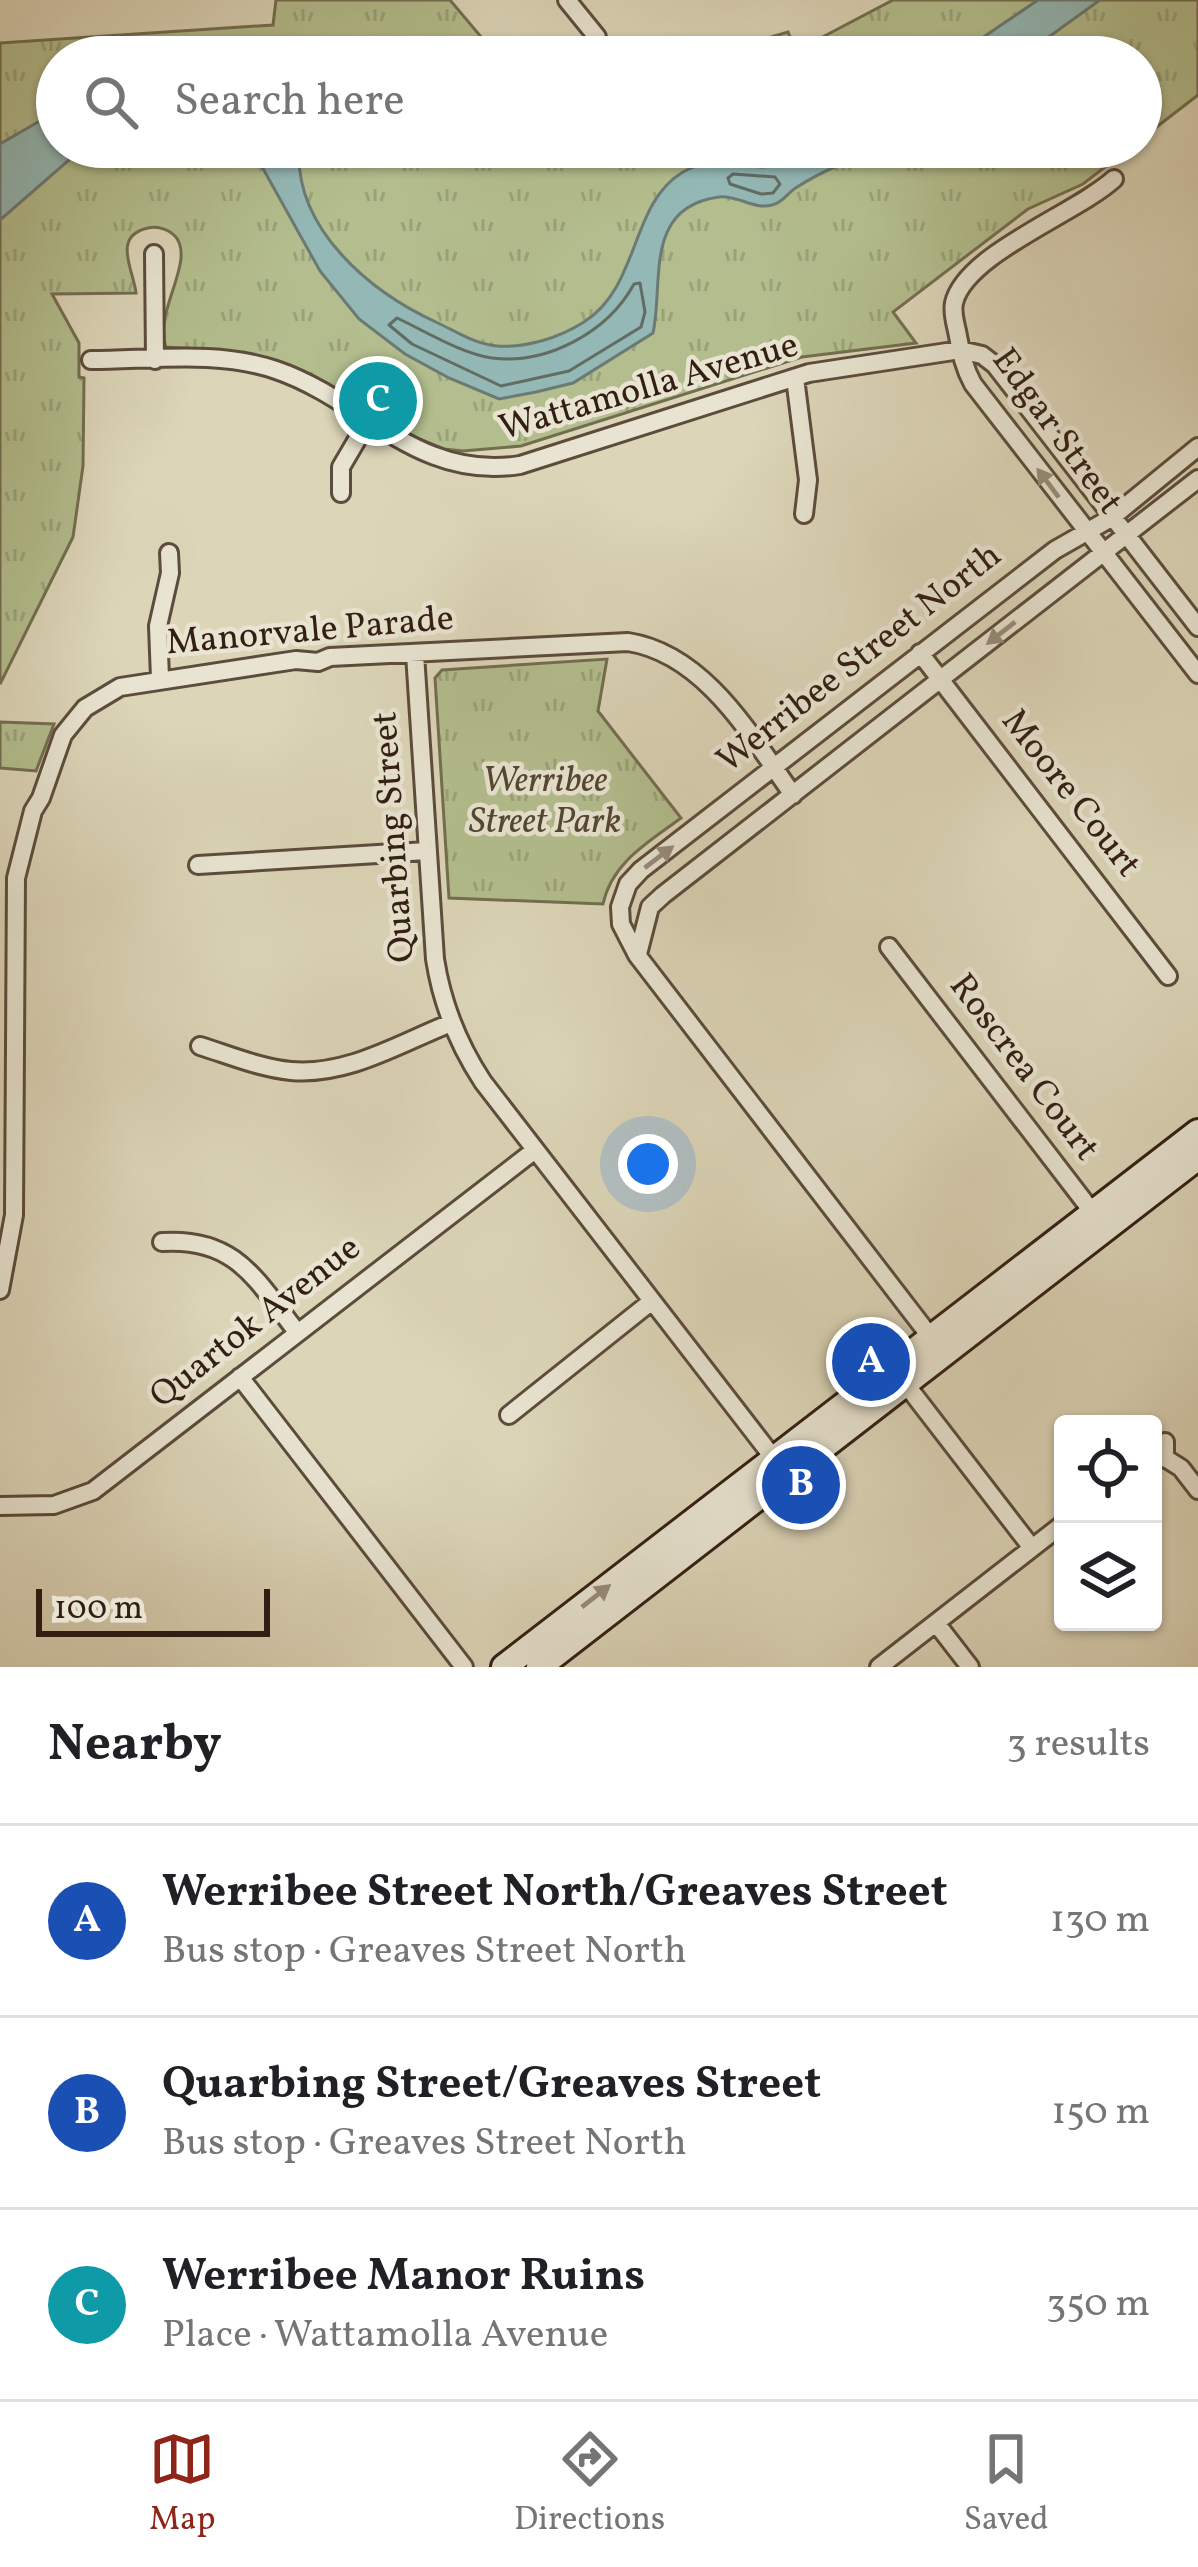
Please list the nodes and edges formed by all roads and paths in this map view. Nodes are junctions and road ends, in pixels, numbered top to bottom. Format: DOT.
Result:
graph roads {
  1 [pos="567,0"];
  2 [pos="596,36"];
  3 [pos="1114,179"];
  4 [pos="154,254"];
  5 [pos="960,350"];
  6 [pos="92,360"];
  7 [pos="154,360"];
  8 [pos="795,378"];
  9 [pos="368,421"];
  10 [pos="1198,447"];
  11 [pos="1198,479"];
  12 [pos="340,493"];
  13 [pos="804,514"];
  14 [pos="1111,518"];
  15 [pos="1086,532"];
  16 [pos="1126,535"];
  17 [pos="170,553"];
  18 [pos="1104,553"];
  19 [pos="1198,627"];
  20 [pos="920,653"];
  21 [pos="415,654"];
  22 [pos="1198,674"];
  23 [pos="160,679"];
  24 [pos="940,681"];
  25 [pos="773,767"];
  26 [pos="793,795"];
  27 [pos="428,851"];
  28 [pos="198,865"];
  29 [pos="890,946"];
  30 [pos="638,955"];
  31 [pos="1168,976"];
  32 [pos="452,1023"];
  33 [pos="200,1046"];
  34 [pos="1198,1132"];
  35 [pos="535,1150"];
  36 [pos="1198,1157"];
  37 [pos="1099,1221"];
  38 [pos="162,1242"];
  39 [pos="0,1291"];
  40 [pos="652,1301"];
  41 [pos="297,1332"];
  42 [pos="938,1346"];
  43 [pos="899,1376"];
  44 [pos="240,1377"];
  45 [pos="509,1415"];
  46 [pos="1162,1454"];
  47 [pos="781,1468"];
  48 [pos="1198,1490"];
  49 [pos="0,1506"];
  50 [pos="1054,1531"];
  51 [pos="1032,1548"];
  52 [pos="936,1623"];
  53 [pos="464,1667"];
  54 [pos="504,1667"];
  55 [pos="539,1667"];
  56 [pos="879,1667"];
  57 [pos="970,1667"];
  1 -- 2 [label="street"];
  3 -- 5 [label="street"];
  4 -- 7 [label="street"];
  5 -- 8 [label="street, Wattamolla Avenue"];
  5 -- 14 [label="street, Edgar Street"];
  15 -- 5 [label="street, Edgar Street, one-way"];
  6 -- 7 [label="street, Wattamolla Avenue"];
  7 -- 9 [label="street, Wattamolla Avenue"];
  8 -- 9 [label="street, Wattamolla Avenue"];
  8 -- 13 [label="street"];
  9 -- 12 [label="street"];
  10 -- 14 [label="street, Werribee Street North"];
  11 -- 16 [label="street, Werribee Street North"];
  14 -- 15 [label="street, Werribee Street North"];
  14 -- 16 [label="street, Edgar Street"];
  15 -- 18 [label="street, Edgar Street"];
  15 -- 20 [label="street, Werribee Street North"];
  16 -- 18 [label="street, Werribee Street North"];
  16 -- 19 [label="street, Edgar Street"];
  17 -- 23 [label="street"];
  18 -- 22 [label="street, Edgar Street"];
  18 -- 24 [label="street, Werribee Street North, one-way"];
  20 -- 24 [label="street, Moore Court"];
  20 -- 25 [label="street, Werribee Street North"];
  21 -- 23 [label="street, Manorvale Parade"];
  21 -- 25 [label="street, Manorvale Parade"];
  21 -- 27 [label="street, Quarbing Street"];
  23 -- 39 [label="street, Manorvale Parade"];
  24 -- 26 [label="street, Werribee Street North"];
  24 -- 31 [label="street, Moore Court"];
  25 -- 26 [label="street, Manorvale Parade"];
  30 -- 25 [label="street, Werribee Street North, one-way"];
  26 -- 30 [label="street, Werribee Street North"];
  27 -- 28 [label="street"];
  27 -- 32 [label="street, Quarbing Street"];
  29 -- 37 [label="street, Roscrea Court"];
  30 -- 42 [label="street, Werribee Street North"];
  32 -- 33 [label="street"];
  32 -- 35 [label="street, Quarbing Street"];
  34 -- 37 [label="street"];
  35 -- 40 [label="street, Quarbing Street"];
  35 -- 41 [label="street, Quartok Avenue"];
  36 -- 37 [label="street"];
  37 -- 42 [label="street"];
  38 -- 41 [label="street"];
  40 -- 45 [label="street"];
  40 -- 47 [label="street, Quarbing Street"];
  41 -- 44 [label="street, Quartok Avenue"];
  42 -- 43 [label="street"];
  43 -- 47 [label="street"];
  43 -- 51 [label="street"];
  44 -- 49 [label="street, Quartok Avenue"];
  44 -- 53 [label="street"];
  46 -- 48 [label="street"];
  54 -- 47 [label="street, one-way"];
  47 -- 55 [label="street"];
  50 -- 51 [label="street"];
  51 -- 52 [label="street"];
  52 -- 56 [label="street"];
  52 -- 57 [label="street"];
}
